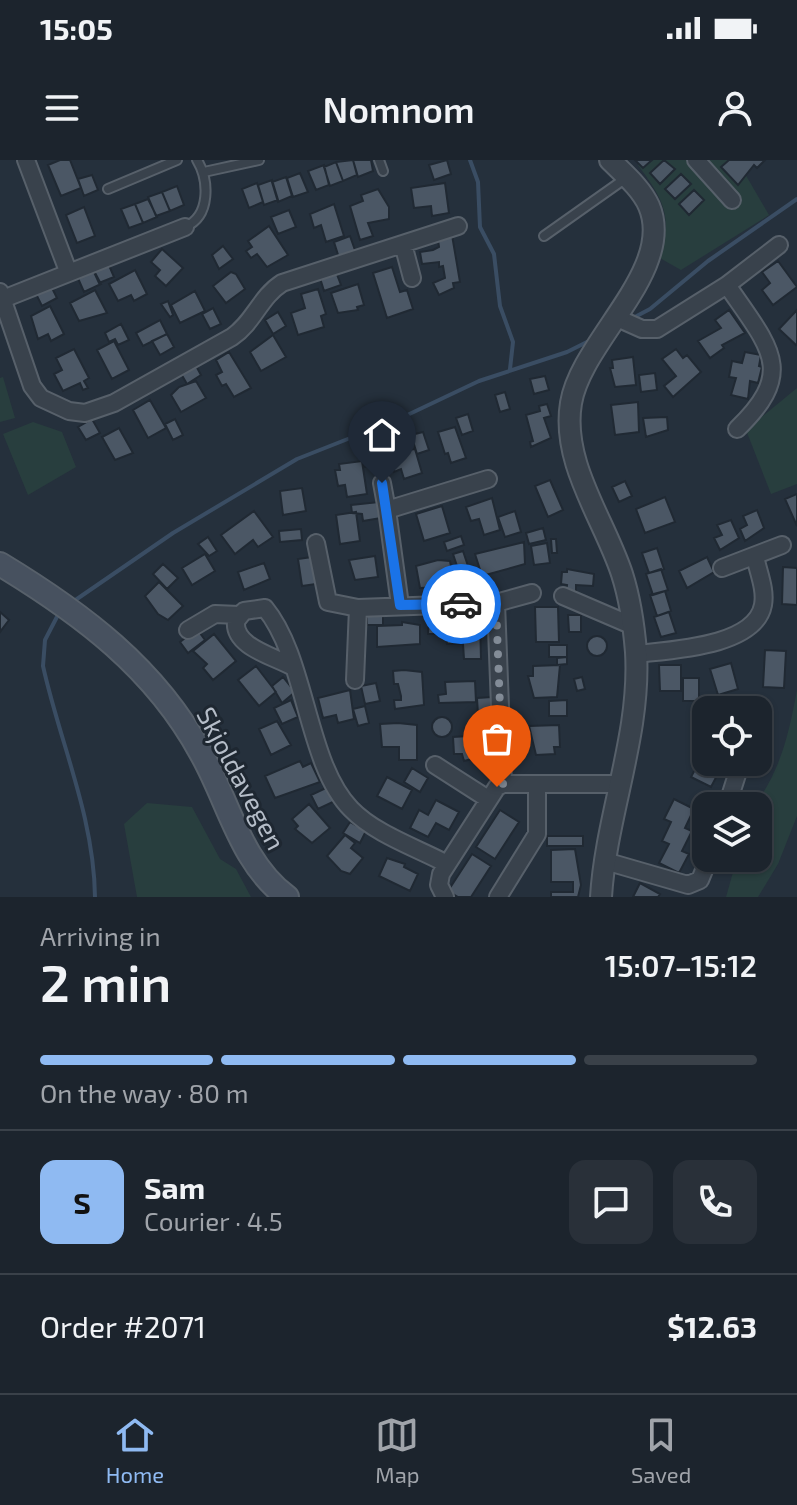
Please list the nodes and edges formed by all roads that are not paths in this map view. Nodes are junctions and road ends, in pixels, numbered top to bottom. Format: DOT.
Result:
graph roads {
  1 [pos="26,160"];
  2 [pos="177,160"];
  3 [pos="197,160"];
  4 [pos="259,160"];
  5 [pos="379,160"];
  6 [pos="611,160"];
  7 [pos="698,161"];
  8 [pos="383,171"];
  9 [pos="204,172"];
  10 [pos="627,177"];
  11 [pos="108,189"];
  12 [pos="732,200"];
  13 [pos="458,226"];
  14 [pos="185,227"];
  15 [pos="544,236"];
  16 [pos="403,244"];
  17 [pos="779,245"];
  18 [pos="68,271"];
  19 [pos="412,278"];
  20 [pos="727,285"];
  21 [pos="1,295"];
  22 [pos="615,317"];
  23 [pos="737,429"];
  24 [pos="488,479"];
  25 [pos="382,483"];
  26 [pos="387,510"];
  27 [pos="316,543"];
  28 [pos="782,545"];
  29 [pos="755,556"];
  30 [pos="0,564"];
  31 [pos="722,568"];
  32 [pos="532,593"];
  33 [pos="563,596"];
  34 [pos="496,603"];
  35 [pos="400,605"];
  36 [pos="358,608"];
  37 [pos="239,615"];
  38 [pos="633,626"];
  39 [pos="188,630"];
  40 [pos="636,654"];
  41 [pos="293,667"];
  42 [pos="355,680"];
  43 [pos="435,765"];
  44 [pos="503,784"];
  45 [pos="537,784"];
  46 [pos="619,784"];
  47 [pos="488,799"];
  48 [pos="605,861"];
  49 [pos="447,864"];
  50 [pos="703,872"];
  51 [pos="287,897"];
  52 [pos="445,897"];
  53 [pos="498,897"];
  54 [pos="601,897"];
  1 -- 18 [label="street"];
  2 -- 11 [label="lane"];
  3 -- 9 [label="lane"];
  4 -- 9 [label="lane"];
  5 -- 8 [label="lane"];
  6 -- 10 [label="street"];
  7 -- 12 [label="street"];
  9 -- 14 [label="lane"];
  10 -- 15 [label="lane"];
  10 -- 22 [label="street"];
  13 -- 16 [label="street"];
  14 -- 18 [label="street"];
  16 -- 19 [label="street"];
  16 -- 21 [label="street"];
  17 -- 20 [label="street"];
  18 -- 21 [label="street"];
  20 -- 22 [label="street"];
  20 -- 23 [label="street"];
  22 -- 38 [label="street"];
  24 -- 26 [label="street"];
  25 -- 26 [label="street"];
  26 -- 35 [label="street"];
  27 -- 36 [label="street"];
  28 -- 29 [label="street"];
  29 -- 31 [label="street"];
  29 -- 40 [label="street"];
  30 -- 51 [label="main road, Skjoldavegen"];
  32 -- 34 [label="street"];
  33 -- 38 [label="street"];
  34 -- 35 [label="street"];
  34 -- 44 [label="street"];
  35 -- 36 [label="street"];
  36 -- 42 [label="street"];
  37 -- 39 [label="street"];
  37 -- 41 [label="street"];
  37 -- 41 [label="street"];
  38 -- 40 [label="street"];
  40 -- 46 [label="street"];
  41 -- 49 [label="street"];
  43 -- 47 [label="street"];
  44 -- 45 [label="street"];
  44 -- 47 [label="street"];
  45 -- 46 [label="street"];
  45 -- 53 [label="street"];
  46 -- 48 [label="street"];
  47 -- 49 [label="street"];
  48 -- 50 [label="street"];
  48 -- 54 [label="street"];
  49 -- 52 [label="street"];
}
